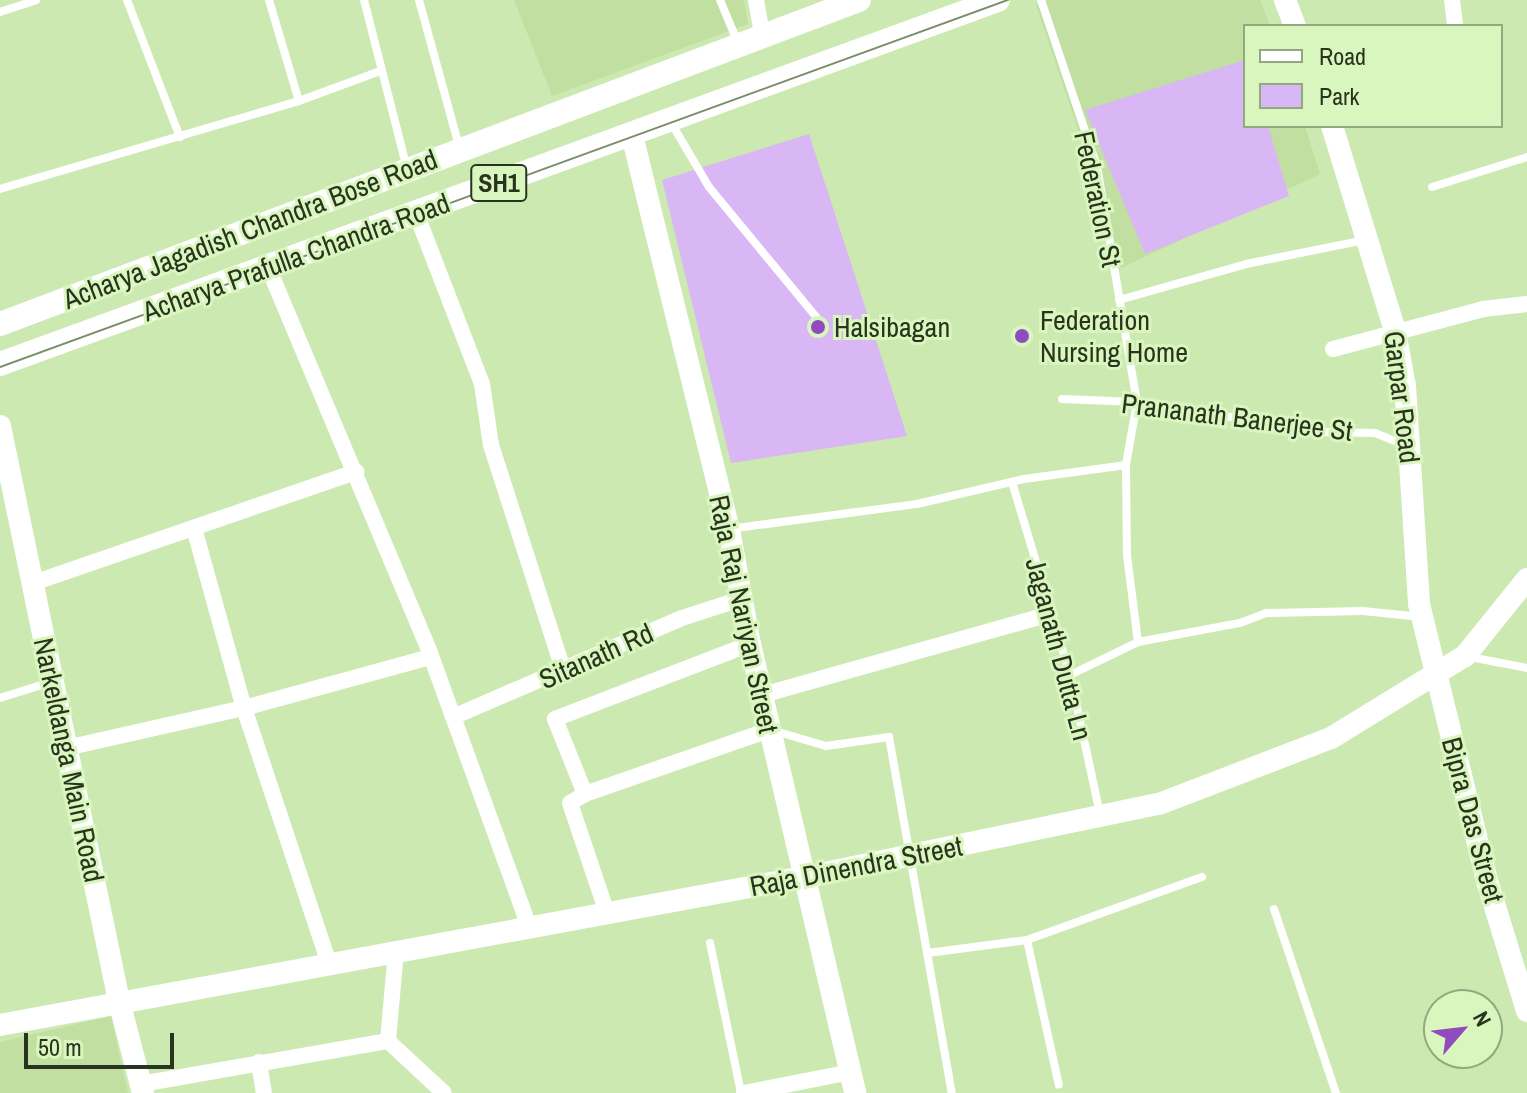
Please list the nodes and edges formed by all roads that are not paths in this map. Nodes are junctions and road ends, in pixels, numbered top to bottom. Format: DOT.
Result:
graph roads {
  1 [pos="36,0"];
  2 [pos="127,0"];
  3 [pos="269,0"];
  4 [pos="364,0"];
  5 [pos="419,0"];
  6 [pos="720,0"];
  7 [pos="756,0"];
  8 [pos="859,0"];
  9 [pos="998,0"];
  10 [pos="1041,0"];
  11 [pos="1285,0"];
  12 [pos="1452,0"];
  13 [pos="13,4"];
  14 [pos="0,12"];
  15 [pos="1294,24"];
  16 [pos="1455,24"];
  17 [pos="762,34"];
  18 [pos="738,43"];
  19 [pos="380,71"];
  20 [pos="299,101"];
  21 [pos="669,121"];
  22 [pos="1333,128"];
  23 [pos="632,135"];
  24 [pos="180,137"];
  25 [pos="460,151"];
  26 [pos="1527,157"];
  27 [pos="407,170"];
  28 [pos="1432,187"];
  29 [pos="0,189"];
  30 [pos="416,213"];
  31 [pos="1365,240"];
  32 [pos="268,267"];
  33 [pos="1119,300"];
  34 [pos="1527,304"];
  35 [pos="821,323"];
  36 [pos="0,324"];
  37 [pos="1395,331"];
  38 [pos="1333,349"];
  39 [pos="0,364"];
  40 [pos="1062,399"];
  41 [pos="1137,402"];
  42 [pos="0,426"];
  43 [pos="1409,447"];
  44 [pos="1126,465"];
  45 [pos="356,472"];
  46 [pos="1012,482"];
  47 [pos="194,528"];
  48 [pos="729,529"];
  49 [pos="1527,579"];
  50 [pos="33,583"];
  51 [pos="741,599"];
  52 [pos="1050,614"];
  53 [pos="1422,617"];
  54 [pos="1138,642"];
  55 [pos="750,644"];
  56 [pos="1465,656"];
  57 [pos="431,657"];
  58 [pos="1527,668"];
  59 [pos="564,672"];
  60 [pos="1070,675"];
  61 [pos="1435,675"];
  62 [pos="52,682"];
  63 [pos="762,695"];
  64 [pos="0,698"];
  65 [pos="244,708"];
  66 [pos="453,717"];
  67 [pos="769,730"];
  68 [pos="66,748"];
  69 [pos="585,794"];
  70 [pos="1101,817"];
  71 [pos="907,857"];
  72 [pos="803,877"];
  73 [pos="1202,877"];
  74 [pos="1274,909"];
  75 [pos="607,913"];
  76 [pos="529,926"];
  77 [pos="1027,940"];
  78 [pos="710,943"];
  79 [pos="396,951"];
  80 [pos="928,953"];
  81 [pos="329,963"];
  82 [pos="119,1001"];
  83 [pos="1527,1011"];
  84 [pos="0,1025"];
  85 [pos="388,1041"];
  86 [pos="259,1062"];
  87 [pos="853,1083"];
  88 [pos="1059,1085"];
  89 [pos="142,1088"];
  90 [pos="264,1093"];
  91 [pos="444,1093"];
  92 [pos="743,1093"];
  93 [pos="952,1093"];
  94 [pos="1336,1093"];
  1 -- 13 [label="lane"];
  2 -- 24 [label="lane"];
  3 -- 20 [label="lane"];
  4 -- 19 [label="lane"];
  5 -- 25 [label="lane"];
  6 -- 18 [label="lane"];
  7 -- 17 [label="street"];
  8 -- 17 [label="main road, Acharya Jagadish Chandra Bose Road"];
  9 -- 21 [label="main road, Acharya Prafulla Chandra Road / SH1"];
  10 -- 33 [label="lane, Federation St"];
  11 -- 15 [label="main road"];
  12 -- 16 [label="street"];
  13 -- 14 [label="lane"];
  17 -- 18 [label="main road, Acharya Jagadish Chandra Bose Road"];
  18 -- 25 [label="main road, Acharya Jagadish Chandra Bose Road"];
  19 -- 20 [label="lane"];
  19 -- 27 [label="lane"];
  20 -- 24 [label="lane"];
  21 -- 23 [label="main road, Acharya Prafulla Chandra Road / SH1"];
  21 -- 35 [label="lane"];
  22 -- 31 [label="main road, Garpar Road"];
  23 -- 30 [label="main road, Acharya Prafulla Chandra Road / SH1"];
  23 -- 48 [label="main road, Raja Raj Nariyan Street"];
  24 -- 29 [label="lane"];
  25 -- 27 [label="main road, Acharya Jagadish Chandra Bose Road"];
  26 -- 28 [label="lane"];
  27 -- 36 [label="main road, Acharya Jagadish Chandra Bose Road"];
  30 -- 32 [label="main road, Acharya Prafulla Chandra Road / SH1"];
  30 -- 59 [label="street"];
  31 -- 33 [label="lane"];
  31 -- 37 [label="main road, Garpar Road"];
  32 -- 39 [label="main road, Acharya Prafulla Chandra Road / SH1"];
  32 -- 45 [label="street"];
  33 -- 41 [label="lane, Federation St"];
  34 -- 37 [label="street"];
  37 -- 38 [label="street"];
  37 -- 43 [label="main road, Garpar Road"];
  40 -- 41 [label="lane, Prananath Banerjee St"];
  41 -- 43 [label="lane, Prananath Banerjee St"];
  41 -- 44 [label="lane, Federation St"];
  42 -- 50 [label="main road, Narkeldanga Main Road"];
  43 -- 53 [label="main road, Garpar Road"];
  44 -- 46 [label="lane"];
  44 -- 54 [label="lane, Federation St"];
  45 -- 47 [label="street"];
  45 -- 57 [label="street"];
  46 -- 48 [label="lane"];
  46 -- 52 [label="lane, Jaganath Dutta Ln"];
  47 -- 50 [label="street"];
  47 -- 65 [label="street"];
  48 -- 51 [label="main road, Raja Raj Nariyan Street"];
  49 -- 56 [label="main road, Raja Dinendra Street"];
  50 -- 62 [label="main road, Narkeldanga Main Road"];
  51 -- 55 [label="main road, Raja Raj Nariyan Street"];
  51 -- 59 [label="street, Sitanath Rd"];
  52 -- 60 [label="lane, Jaganath Dutta Ln"];
  52 -- 63 [label="street"];
  53 -- 54 [label="lane"];
  53 -- 61 [label="main road, Garpar Road"];
  54 -- 60 [label="lane"];
  55 -- 63 [label="main road, Raja Raj Nariyan Street"];
  55 -- 69 [label="street"];
  56 -- 58 [label="lane"];
  56 -- 61 [label="main road, Raja Dinendra Street"];
  57 -- 65 [label="street"];
  57 -- 66 [label="street"];
  59 -- 66 [label="street, Sitanath Rd"];
  60 -- 70 [label="lane, Jaganath Dutta Ln"];
  61 -- 70 [label="main road, Raja Dinendra Street"];
  61 -- 83 [label="main road, Bipra Das Street"];
  62 -- 64 [label="lane"];
  62 -- 68 [label="main road, Narkeldanga Main Road"];
  63 -- 67 [label="main road, Raja Raj Nariyan Street"];
  65 -- 68 [label="street"];
  65 -- 81 [label="street"];
  66 -- 76 [label="street"];
  67 -- 69 [label="street"];
  67 -- 71 [label="lane"];
  67 -- 72 [label="main road, Raja Raj Nariyan Street"];
  68 -- 82 [label="main road, Narkeldanga Main Road"];
  69 -- 75 [label="street"];
  70 -- 71 [label="main road, Raja Dinendra Street"];
  71 -- 72 [label="main road, Raja Dinendra Street"];
  71 -- 80 [label="lane"];
  72 -- 75 [label="main road, Raja Dinendra Street"];
  72 -- 87 [label="main road, Raja Raj Nariyan Street"];
  73 -- 77 [label="lane"];
  74 -- 94 [label="lane"];
  75 -- 76 [label="main road, Raja Dinendra Street"];
  76 -- 79 [label="main road, Raja Dinendra Street"];
  77 -- 80 [label="lane"];
  77 -- 88 [label="lane"];
  78 -- 92 [label="lane"];
  79 -- 81 [label="main road, Raja Dinendra Street"];
  79 -- 85 [label="street"];
  80 -- 93 [label="lane"];
  81 -- 82 [label="main road, Raja Dinendra Street"];
  82 -- 84 [label="main road, Raja Dinendra Street"];
  82 -- 89 [label="main road, Narkeldanga Main Road"];
  85 -- 86 [label="street"];
  85 -- 91 [label="street"];
  86 -- 89 [label="street"];
  86 -- 90 [label="street"];
  87 -- 92 [label="street"];
}
